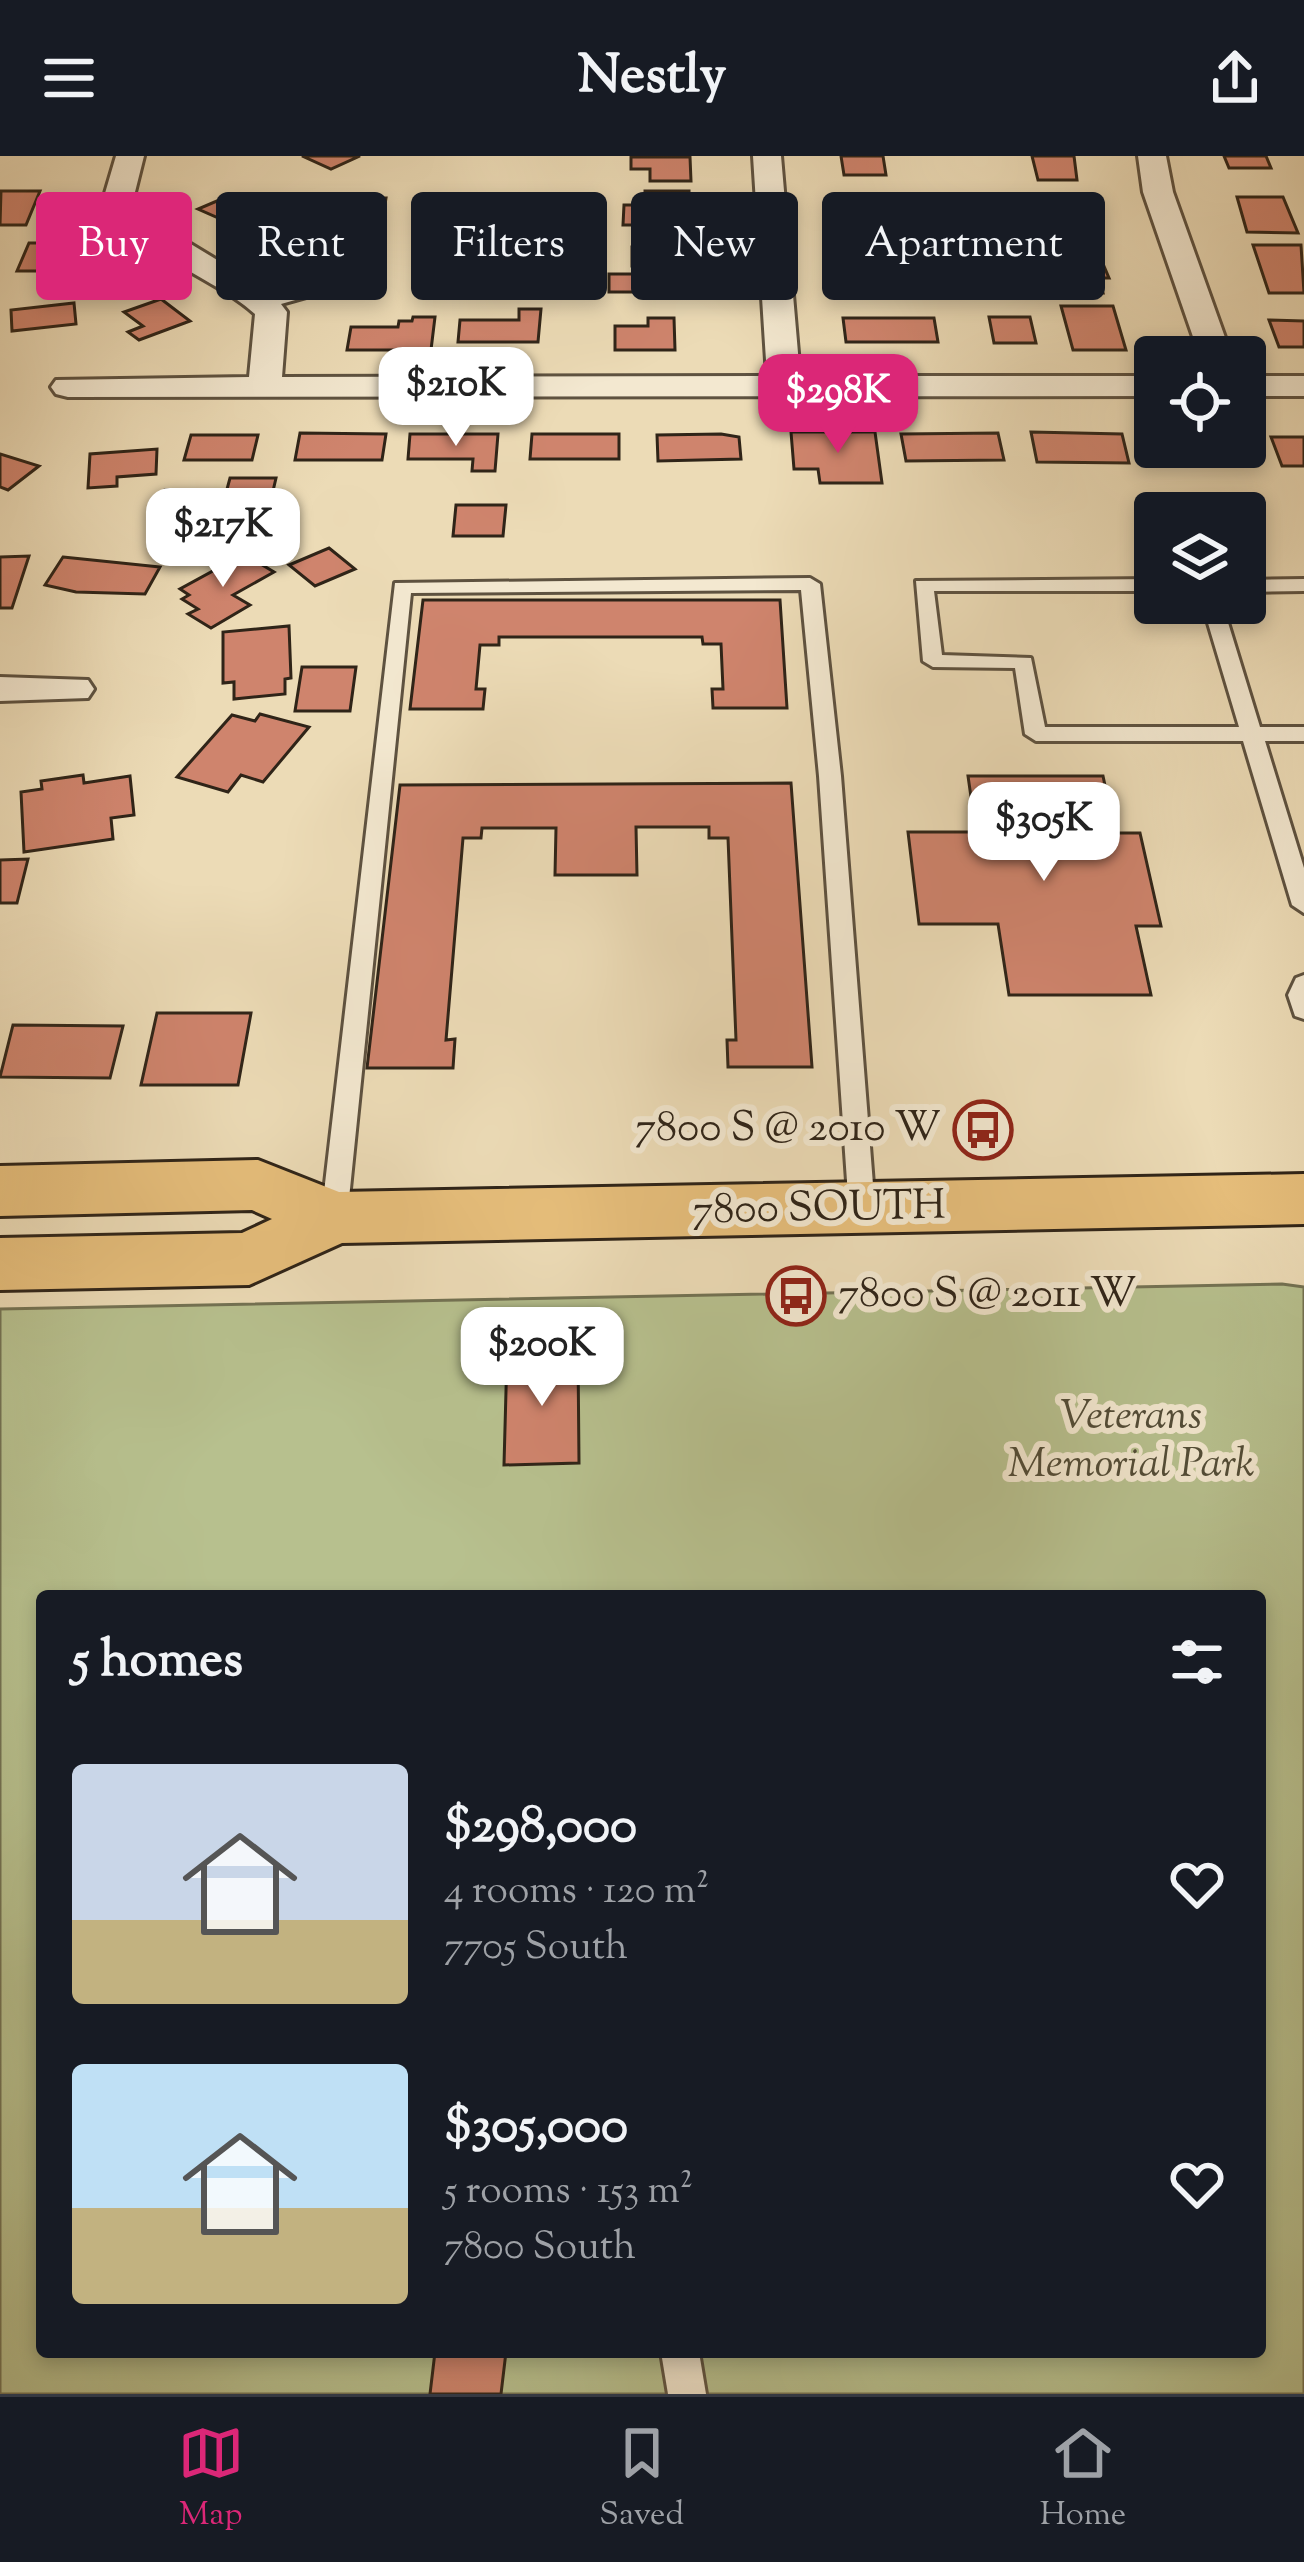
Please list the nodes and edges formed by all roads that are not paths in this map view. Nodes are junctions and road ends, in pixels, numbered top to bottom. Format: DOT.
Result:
graph roads {
  1 [pos="130,156"];
  2 [pos="767,156"];
  3 [pos="1152,156"];
  4 [pos="216,272"];
  5 [pos="262,300"];
  6 [pos="1209,336"];
  7 [pos="1134,386"];
  8 [pos="1266,386"];
  9 [pos="1304,386"];
  10 [pos="68,387"];
  11 [pos="784,387"];
  12 [pos="264,388"];
  13 [pos="1134,585"];
  14 [pos="1266,586"];
  15 [pos="1304,586"];
  16 [pos="1218,624"];
  17 [pos="0,689"];
  18 [pos="74,689"];
  19 [pos="1304,734"];
  20 [pos="1252,735"];
  21 [pos="1304,905"];
  22 [pos="1304,984"];
  23 [pos="1304,1010"];
  24 [pos="0,1191"];
  25 [pos="1304,1199"];
  26 [pos="862,1210"];
  27 [pos="334,1218"];
  28 [pos="0,1264"];
  29 [pos="681,2358"];
  30 [pos="687,2394"];
  1 -- 4 [label="street"];
  2 -- 11 [label="street"];
  3 -- 6 [label="street"];
  5 -- 12 [label="street"];
  7 -- 11 [label="street"];
  8 -- 9 [label="street"];
  10 -- 12 [label="street"];
  11 -- 12 [label="street"];
  13 -- 20 [label="lane"];
  14 -- 15 [label="lane"];
  16 -- 20 [label="lane"];
  17 -- 18 [label="street"];
  19 -- 20 [label="lane"];
  20 -- 21 [label="lane"];
  22 -- 23 [label="lane"];
  24 -- 27 [label="main road, 7800 SOUTH"];
  25 -- 26 [label="main road, 7800 SOUTH"];
  26 -- 27 [label="main road, 7800 SOUTH"];
  26 -- 27 [label="lane"];
  27 -- 28 [label="main road, 7800 SOUTH"];
  29 -- 30 [label="lane"];
}
